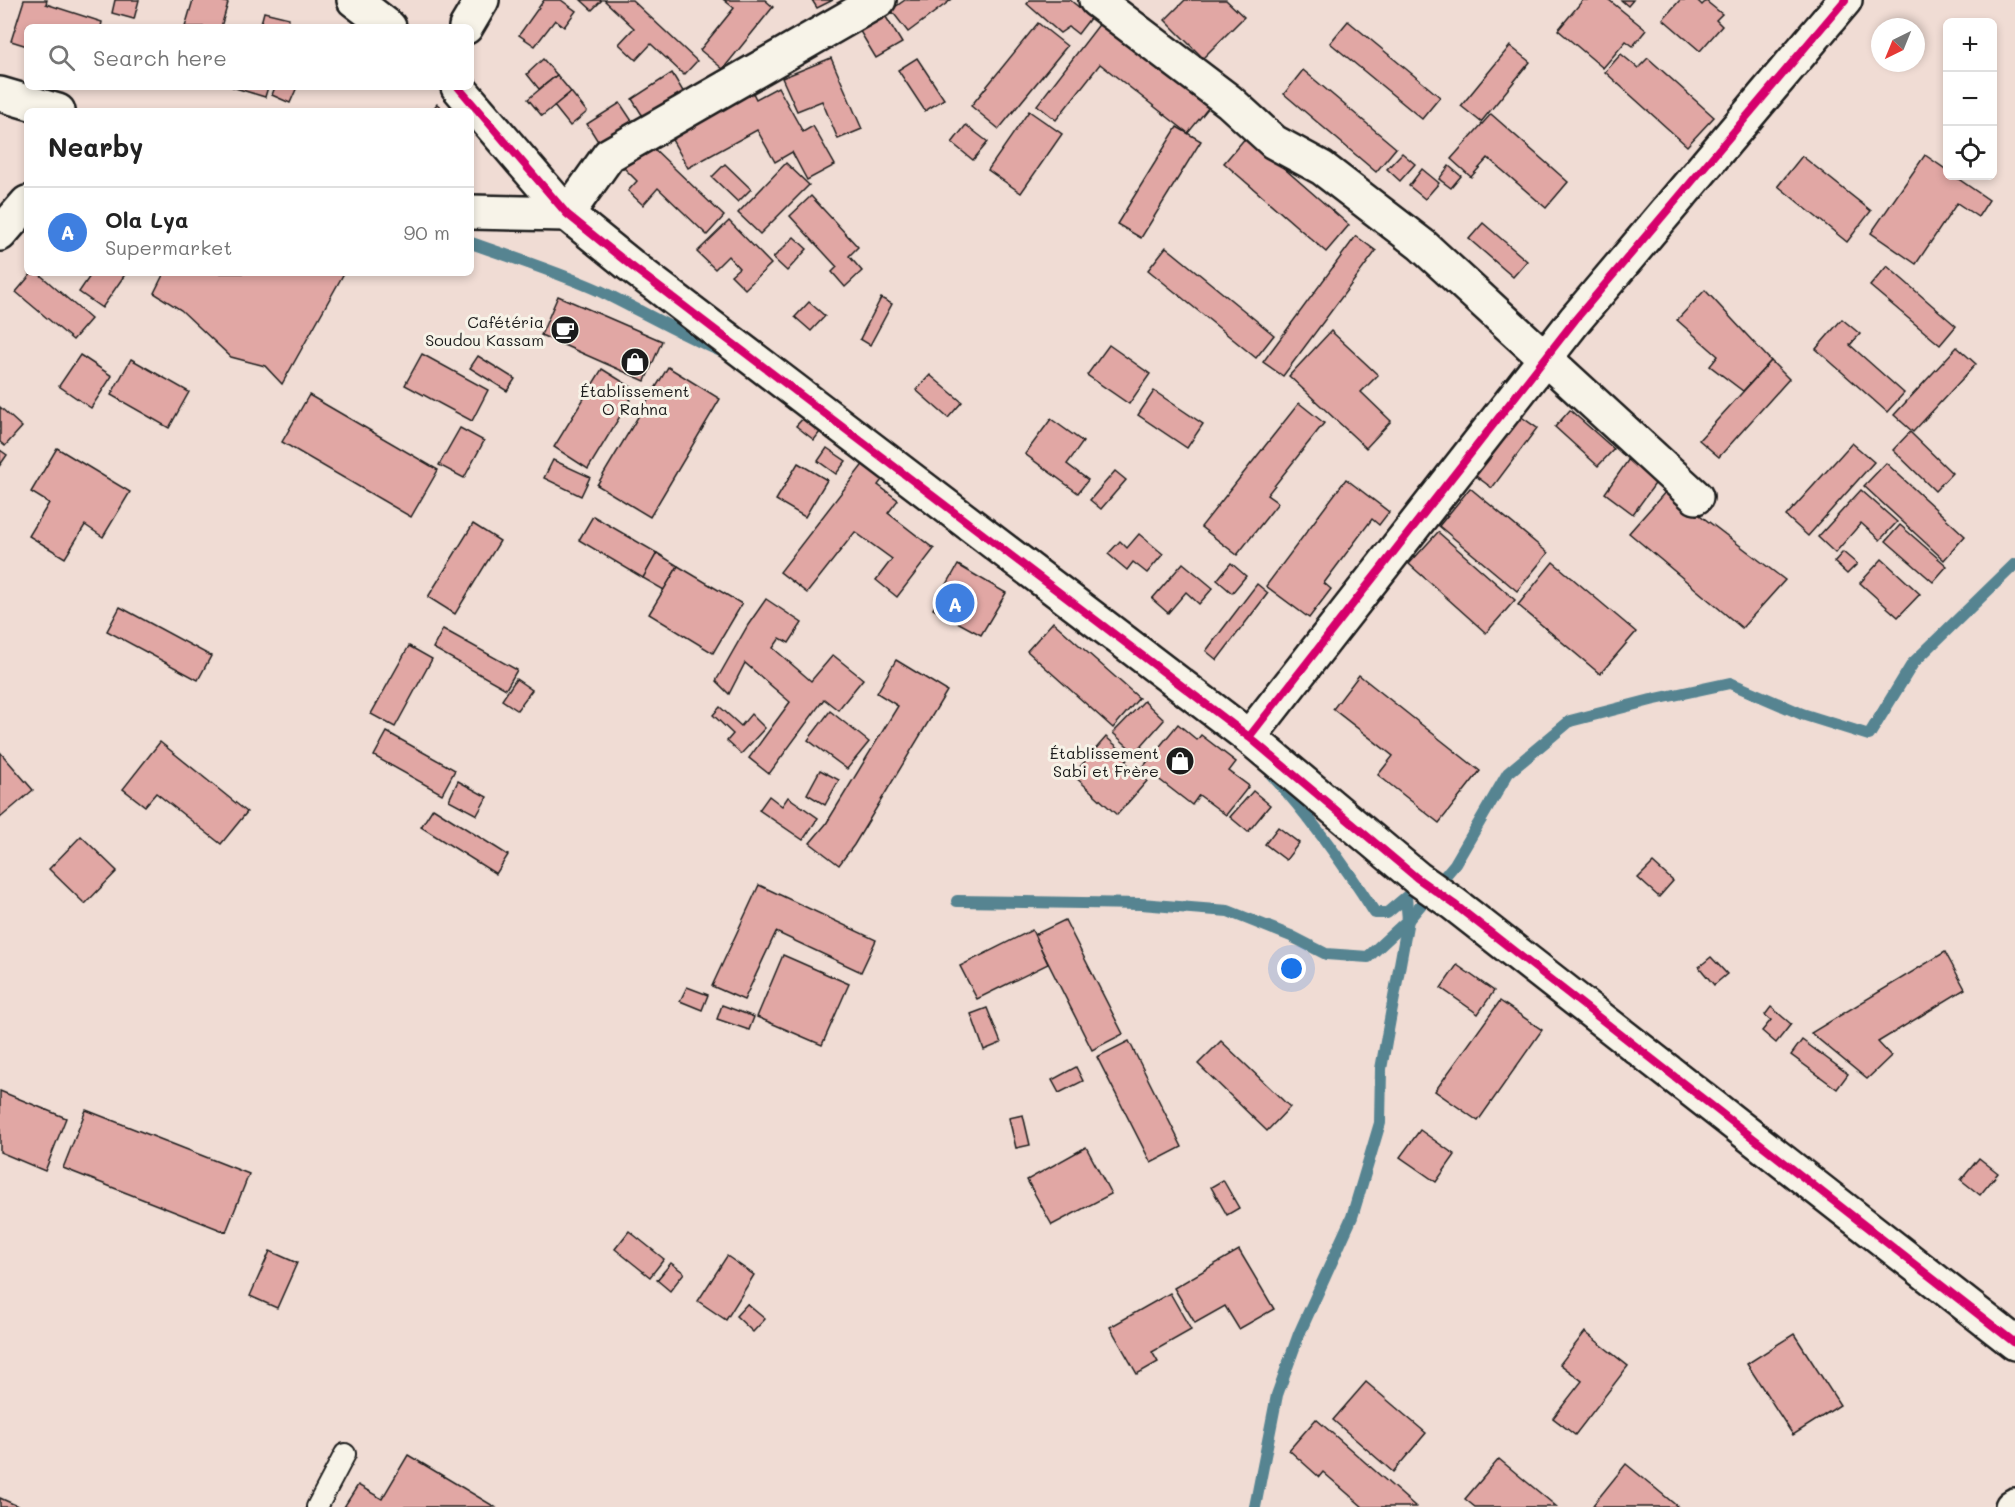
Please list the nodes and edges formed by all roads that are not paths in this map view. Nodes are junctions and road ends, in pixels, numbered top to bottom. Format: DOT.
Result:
graph roads {
  1 [pos="354,0"];
  2 [pos="482,0"];
  3 [pos="879,0"];
  4 [pos="1096,0"];
  5 [pos="1845,0"];
  6 [pos="384,24"];
  7 [pos="468,24"];
  8 [pos="461,90"];
  9 [pos="0,94"];
  10 [pos="48,108"];
  11 [pos="24,206"];
  12 [pos="474,212"];
  13 [pos="567,214"];
  14 [pos="0,234"];
  15 [pos="1545,358"];
  16 [pos="1696,497"];
  17 [pos="1249,737"];
  18 [pos="2015,1343"];
  19 [pos="345,1454"];
  20 [pos="317,1507"];
  1 -- 6 [label="street"];
  2 -- 7 [label="street"];
  3 -- 13 [label="street"];
  4 -- 15 [label="street"];
  5 -- 15 [label="street"];
  8 -- 13 [label="street"];
  9 -- 10 [label="street"];
  11 -- 14 [label="street"];
  12 -- 13 [label="street"];
  13 -- 17 [label="street"];
  15 -- 16 [label="street"];
  15 -- 17 [label="street"];
  17 -- 18 [label="street"];
  19 -- 20 [label="lane"];
}
